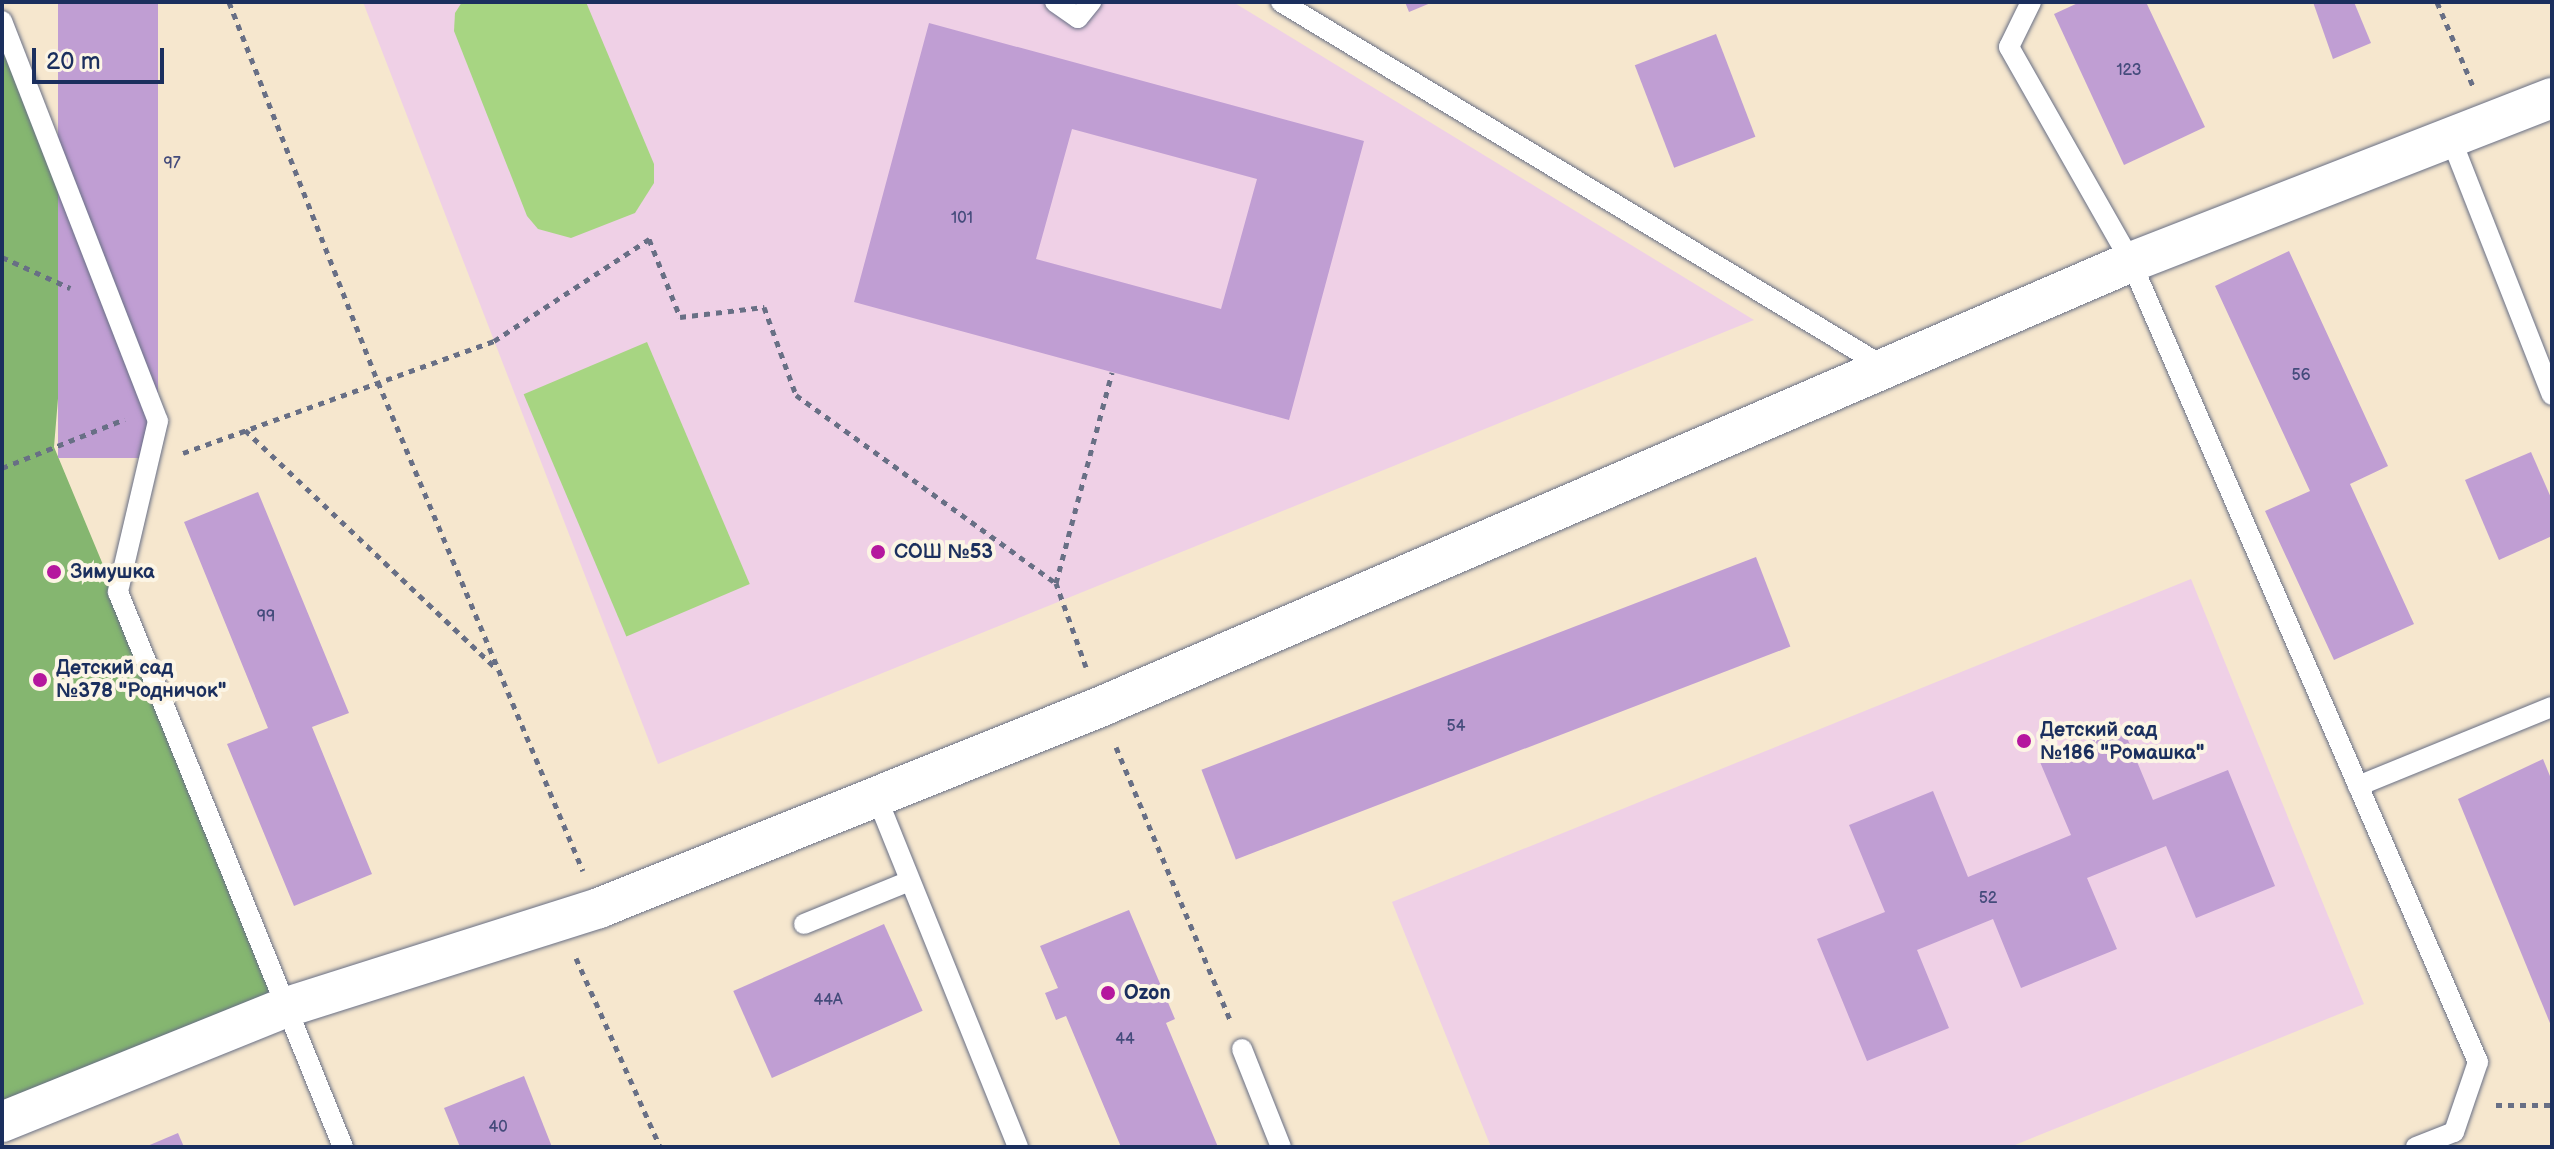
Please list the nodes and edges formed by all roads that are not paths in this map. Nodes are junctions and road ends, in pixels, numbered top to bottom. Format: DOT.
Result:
graph roads {
  1 [pos="1055,2"];
  2 [pos="1091,2"];
  3 [pos="1281,2"];
  4 [pos="2031,2"];
  5 [pos="2,21"];
  6 [pos="2552,98"];
  7 [pos="2451,139"];
  8 [pos="2131,262"];
  9 [pos="1886,368"];
  10 [pos="2552,395"];
  11 [pos="2552,707"];
  12 [pos="2358,786"];
  13 [pos="875,793"];
  14 [pos="910,881"];
  15 [pos="804,924"];
  16 [pos="287,1007"];
  17 [pos="1242,1049"];
  18 [pos="2,1122"];
  19 [pos="343,1147"];
  20 [pos="1018,1147"];
  21 [pos="1281,1147"];
  22 [pos="2416,1147"];
  1 -- 2 [label="lane"];
  3 -- 9 [label="lane"];
  4 -- 8 [label="lane"];
  5 -- 16 [label="lane"];
  6 -- 7 [label="street"];
  7 -- 8 [label="street"];
  7 -- 10 [label="lane"];
  8 -- 9 [label="street"];
  8 -- 12 [label="lane"];
  9 -- 13 [label="street"];
  11 -- 12 [label="lane"];
  12 -- 22 [label="lane"];
  13 -- 14 [label="lane"];
  13 -- 16 [label="street"];
  14 -- 15 [label="lane"];
  14 -- 20 [label="lane"];
  16 -- 18 [label="street"];
  16 -- 19 [label="lane"];
  17 -- 21 [label="lane"];
}
